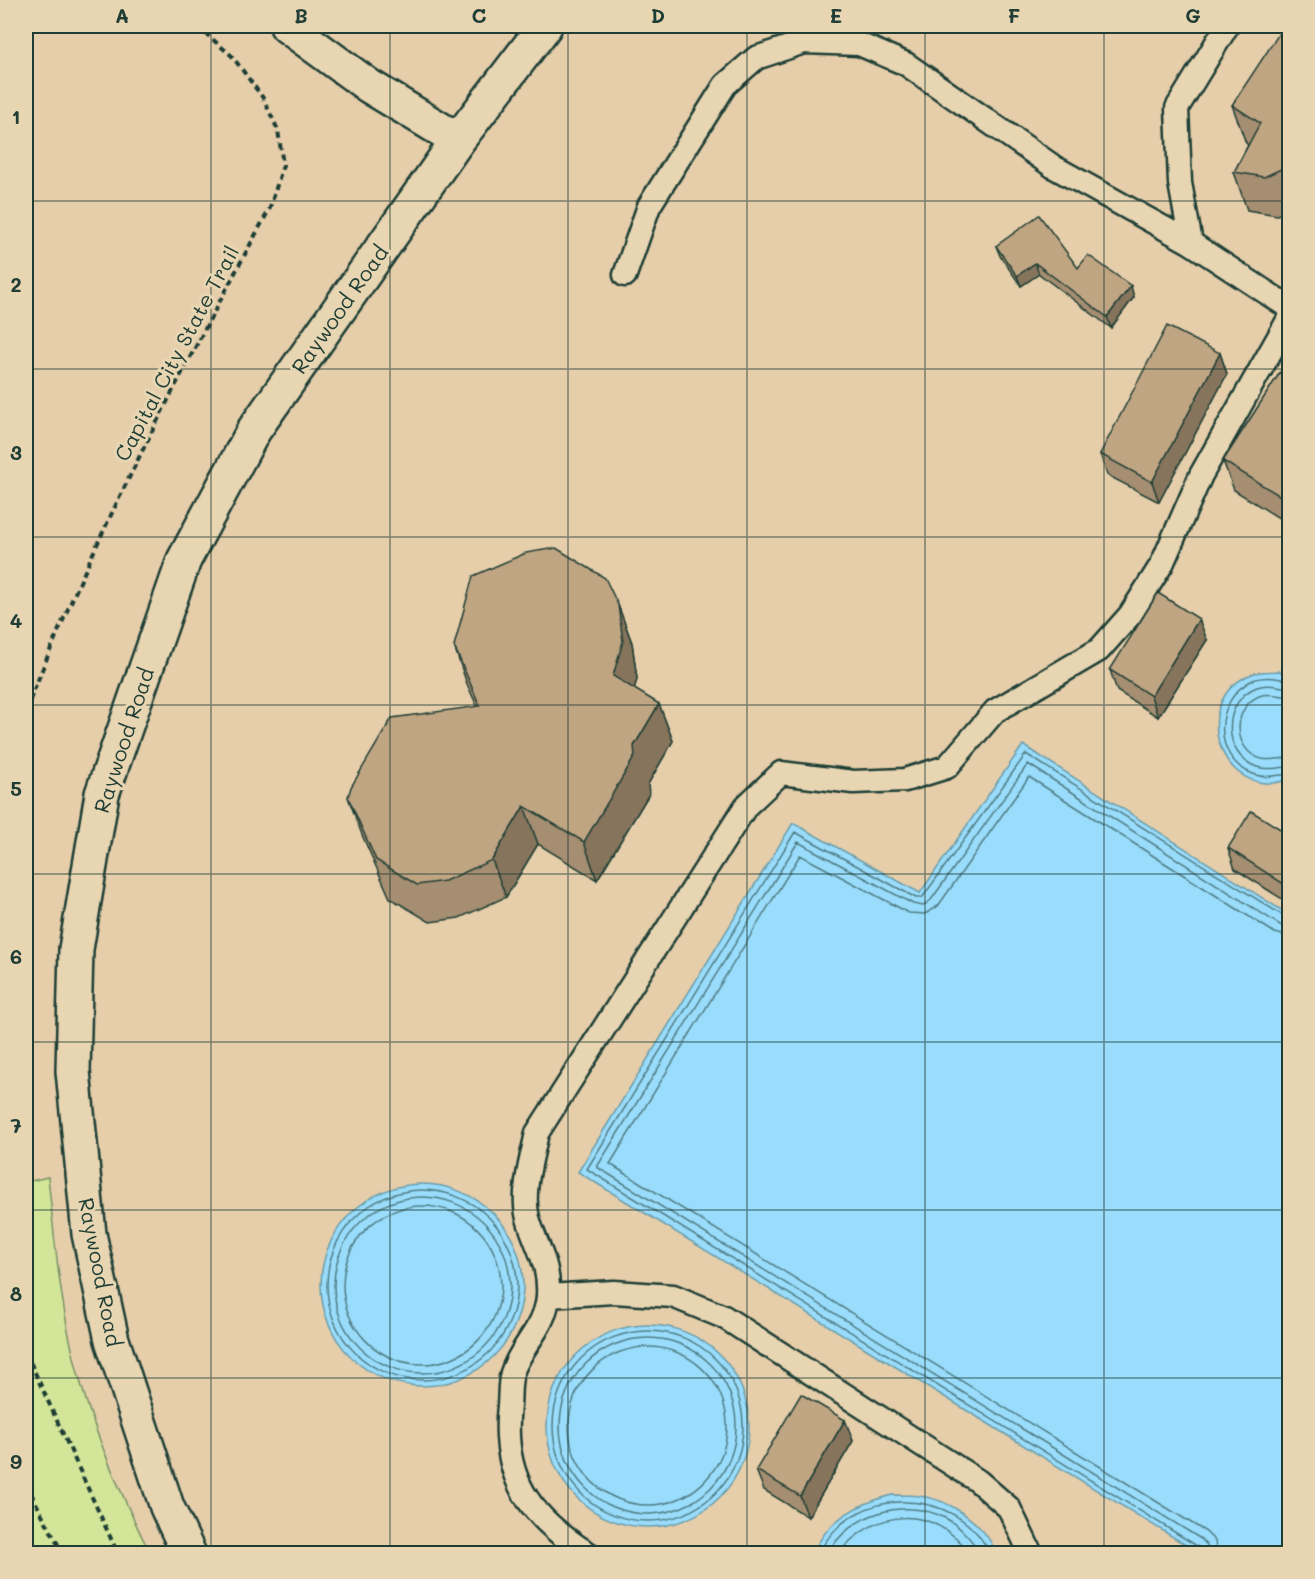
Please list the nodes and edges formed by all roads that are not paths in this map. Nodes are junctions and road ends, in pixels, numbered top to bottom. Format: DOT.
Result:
graph roads {
  1 [pos="545,26"];
  2 [pos="1227,26"];
  3 [pos="291,27"];
  4 [pos="458,140"];
  5 [pos="1191,243"];
  6 [pos="625,274"];
  7 [pos="1290,308"];
  8 [pos="1290,317"];
  9 [pos="548,1296"];
  10 [pos="189,1554"];
  11 [pos="589,1554"];
  12 [pos="1031,1554"];
  1 -- 4 [label="street, Raywood Road"];
  2 -- 5 [label="lane"];
  3 -- 4 [label="street"];
  4 -- 10 [label="street, Raywood Road"];
  5 -- 6 [label="lane"];
  5 -- 7 [label="lane"];
  8 -- 9 [label="lane"];
  9 -- 11 [label="lane"];
  9 -- 12 [label="lane"];
}
